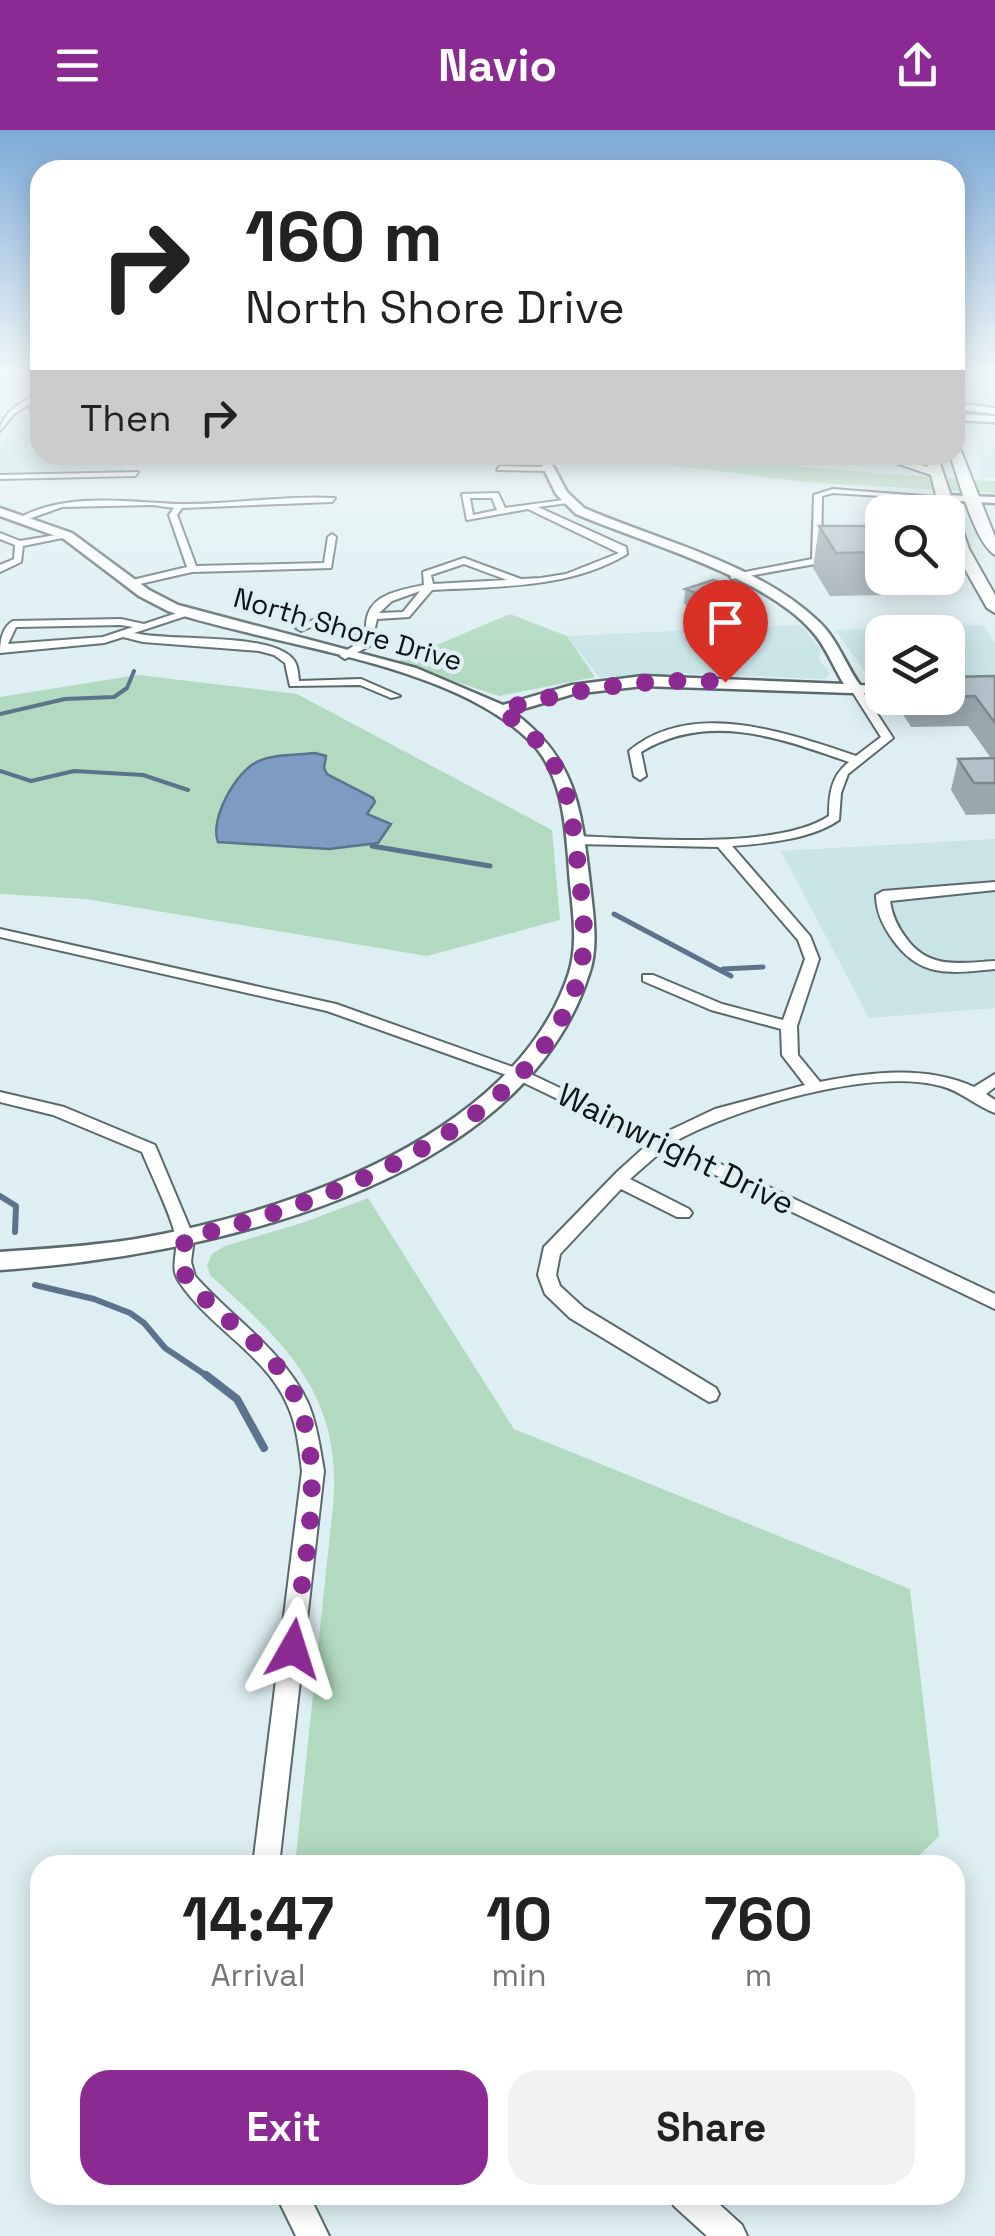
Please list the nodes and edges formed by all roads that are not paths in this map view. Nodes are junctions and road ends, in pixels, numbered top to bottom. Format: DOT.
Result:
graph roads {
  1 [pos="550,470"];
  2 [pos="911,470"];
  3 [pos="961,470"];
  4 [pos="135,474"];
  5 [pos="0,477"];
  6 [pos="969,492"];
  7 [pos="942,494"];
  8 [pos="332,500"];
  9 [pos="568,502"];
  10 [pos="995,502"];
  11 [pos="179,506"];
  12 [pos="529,506"];
  13 [pos="502,511"];
  14 [pos="0,512"];
  15 [pos="22,518"];
  16 [pos="0,536"];
  17 [pos="68,536"];
  18 [pos="332,537"];
  19 [pos="20,544"];
  20 [pos="995,551"];
  21 [pos="816,560"];
  22 [pos="865,561"];
  23 [pos="965,566"];
  24 [pos="971,566"];
  25 [pos="192,569"];
  26 [pos="0,570"];
  27 [pos="735,577"];
  28 [pos="521,582"];
  29 [pos="131,583"];
  30 [pos="429,587"];
  31 [pos="995,608"];
  32 [pos="186,612"];
  33 [pos="372,616"];
  34 [pos="147,628"];
  35 [pos="302,628"];
  36 [pos="127,635"];
  37 [pos="367,643"];
  38 [pos="0,649"];
  39 [pos="346,656"];
  40 [pos="855,688"];
  41 [pos="865,688"];
  42 [pos="395,696"];
  43 [pos="500,710"];
  44 [pos="855,760"];
  45 [pos="640,776"];
  46 [pos="575,840"];
  47 [pos="723,844"];
  48 [pos="995,886"];
  49 [pos="0,933"];
  50 [pos="995,965"];
  51 [pos="648,978"];
  52 [pos="789,1026"];
  53 [pos="518,1074"];
  54 [pos="995,1079"];
  55 [pos="816,1088"];
  56 [pos="978,1093"];
  57 [pos="0,1097"];
  58 [pos="995,1108"];
  59 [pos="661,1142"];
  60 [pos="621,1182"];
  61 [pos="684,1213"];
  62 [pos="185,1238"];
  63 [pos="0,1261"];
  64 [pos="995,1302"];
  65 [pos="709,1394"];
  66 [pos="267,1855"];
  67 [pos="297,2205"];
  68 [pos="696,2205"];
  69 [pos="313,2236"];
  70 [pos="731,2236"];
  1 -- 9 [label="street"];
  2 -- 7 [label="main road"];
  3 -- 6 [label="main road"];
  4 -- 5 [label="street"];
  6 -- 7 [label="street"];
  6 -- 10 [label="street"];
  6 -- 20 [label="main road"];
  7 -- 21 [label="street"];
  7 -- 24 [label="main road"];
  8 -- 11 [label="street"];
  9 -- 12 [label="street"];
  9 -- 27 [label="street"];
  11 -- 15 [label="street"];
  11 -- 25 [label="street"];
  12 -- 13 [label="street"];
  12 -- 28 [label="street"];
  13 -- 13 [label="street"];
  14 -- 15 [label="street, North Shore Drive"];
  15 -- 17 [label="street, North Shore Drive"];
  16 -- 19 [label="street"];
  17 -- 19 [label="street"];
  17 -- 29 [label="street, North Shore Drive"];
  18 -- 25 [label="street"];
  19 -- 26 [label="street"];
  21 -- 22 [label="street"];
  21 -- 27 [label="street"];
  23 -- 24 [label="street"];
  24 -- 31 [label="main road"];
  25 -- 29 [label="street"];
  27 -- 40 [label="street"];
  28 -- 30 [label="street"];
  28 -- 30 [label="street"];
  29 -- 32 [label="street, North Shore Drive"];
  30 -- 33 [label="street"];
  30 -- 33 [label="street"];
  32 -- 34 [label="street"];
  32 -- 39 [label="street, North Shore Drive"];
  33 -- 37 [label="street"];
  34 -- 36 [label="street"];
  34 -- 38 [label="street"];
  35 -- 37 [label="street"];
  36 -- 38 [label="street"];
  36 -- 42 [label="street"];
  37 -- 39 [label="street"];
  39 -- 43 [label="street, North Shore Drive"];
  40 -- 41 [label="street"];
  40 -- 43 [label="street"];
  40 -- 44 [label="street"];
  43 -- 46 [label="street, North Shore Drive"];
  44 -- 45 [label="street"];
  44 -- 47 [label="street"];
  46 -- 47 [label="street"];
  46 -- 53 [label="street, North Shore Drive"];
  47 -- 52 [label="street"];
  48 -- 50 [label="street"];
  49 -- 53 [label="street, Wainwright Drive"];
  51 -- 52 [label="street"];
  52 -- 55 [label="street"];
  53 -- 59 [label="street, Wainwright Drive"];
  53 -- 62 [label="street, North Shore Drive"];
  54 -- 56 [label="street"];
  55 -- 56 [label="street"];
  55 -- 59 [label="street"];
  56 -- 58 [label="street"];
  57 -- 62 [label="street"];
  59 -- 60 [label="street"];
  59 -- 64 [label="street, Wainwright Drive"];
  60 -- 61 [label="street"];
  60 -- 65 [label="street"];
  62 -- 63 [label="street, North Shore Drive"];
  62 -- 66 [label="street"];
  67 -- 69 [label="street"];
  68 -- 70 [label="street"];
}
